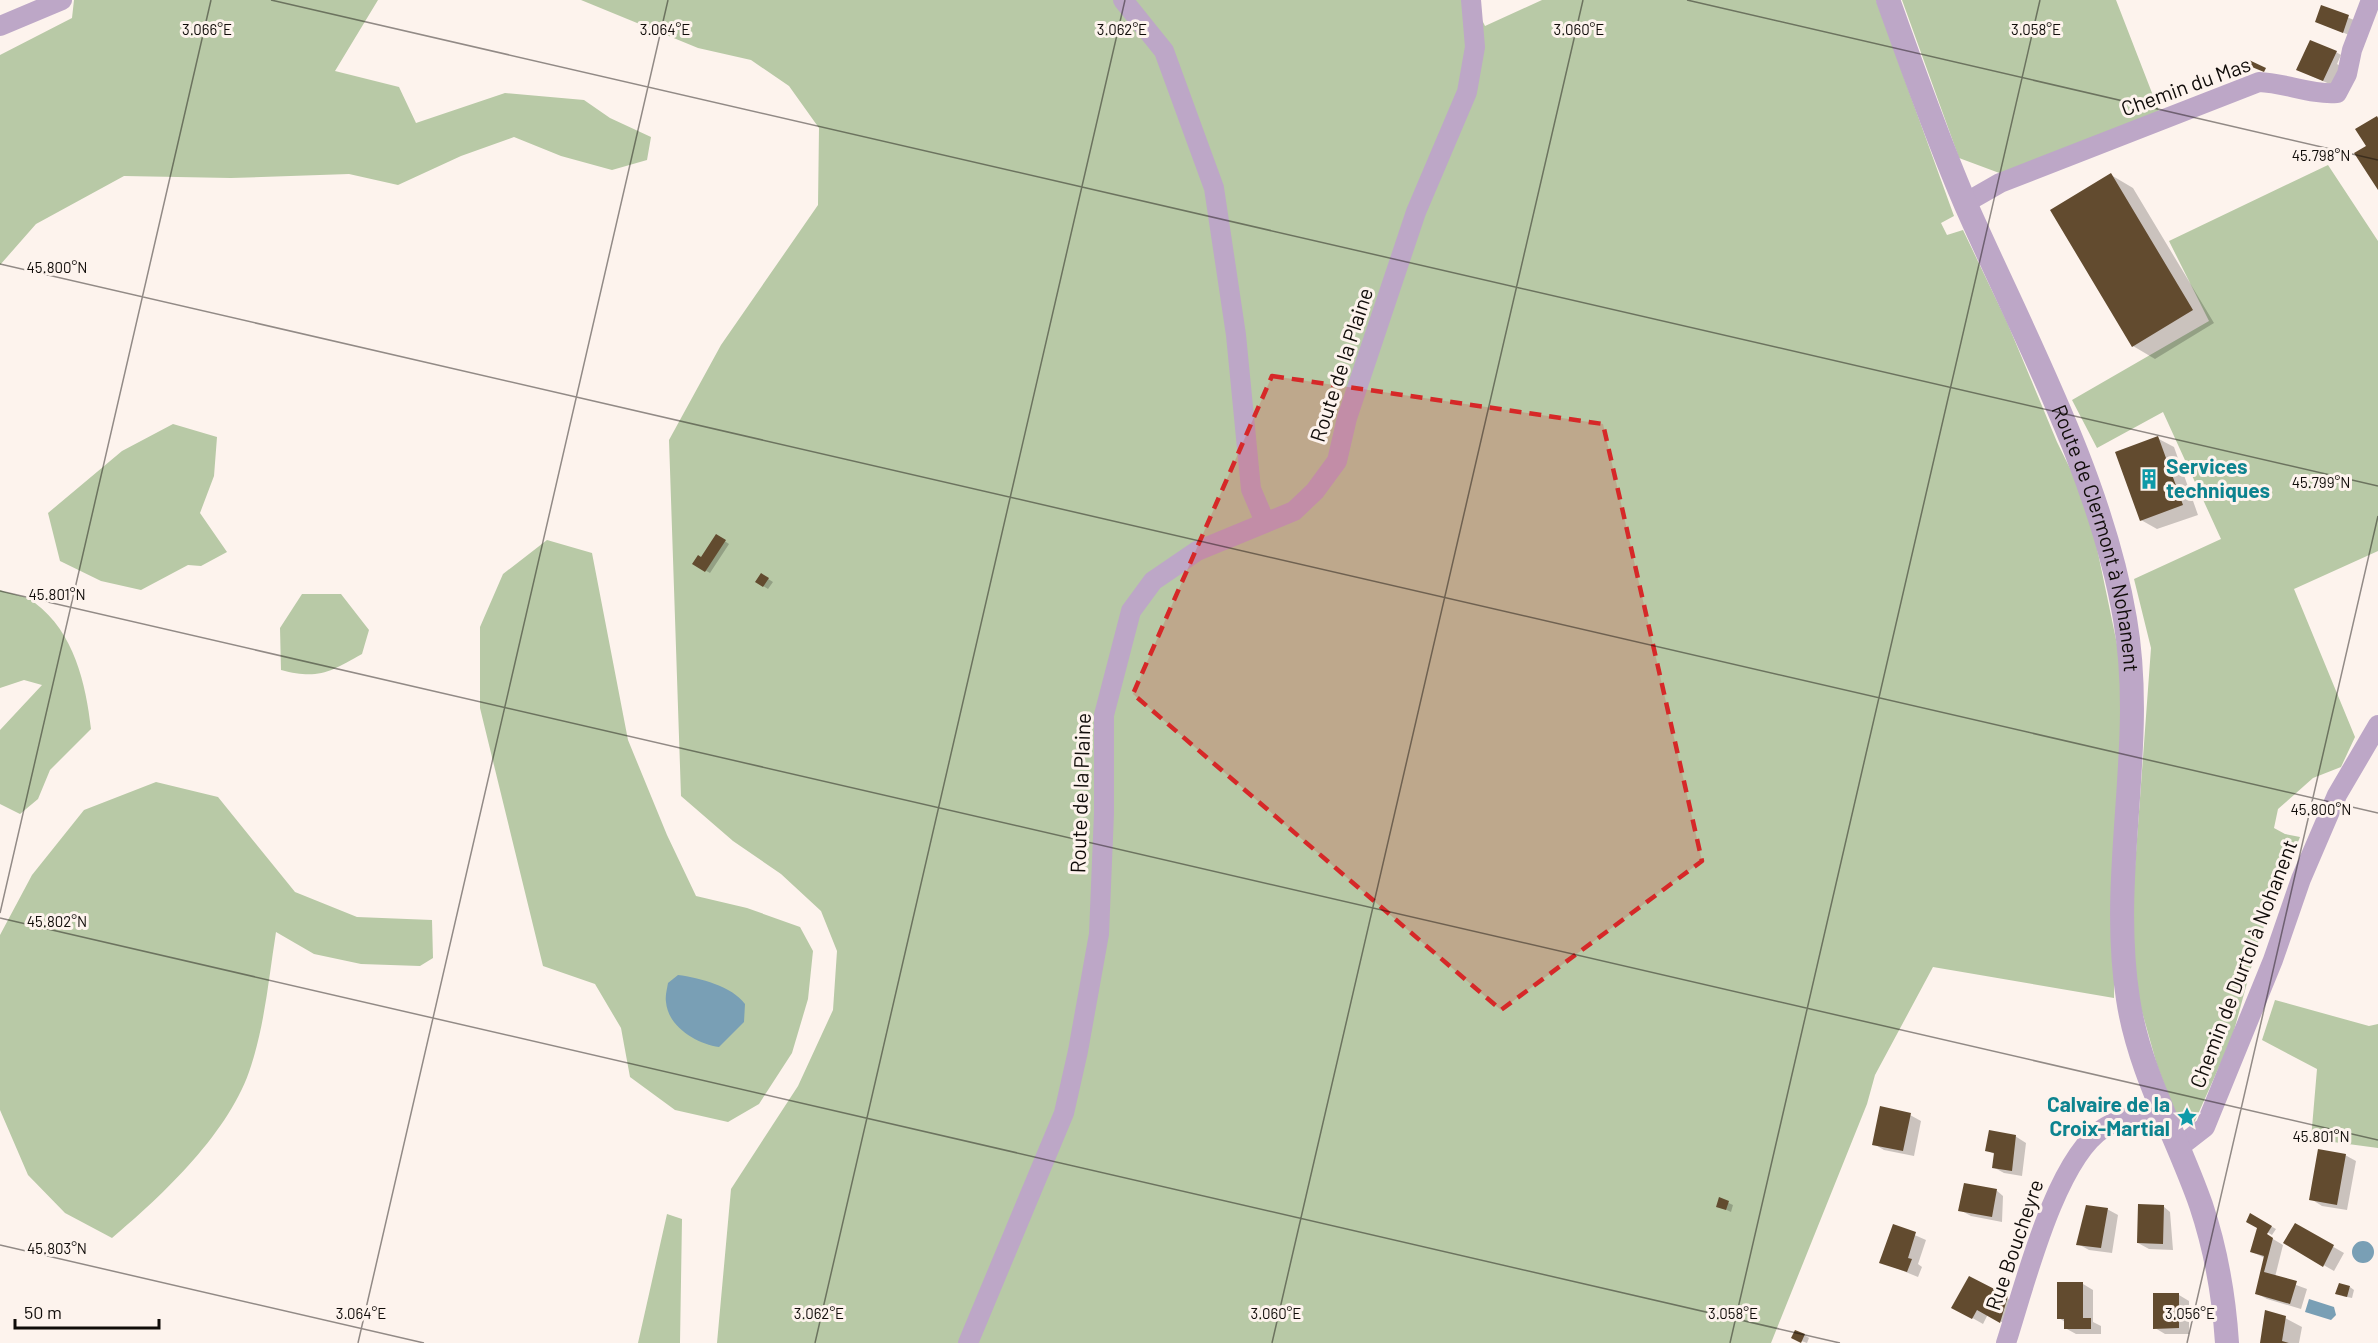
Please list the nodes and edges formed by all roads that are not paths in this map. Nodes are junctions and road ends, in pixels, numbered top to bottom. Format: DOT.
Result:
graph roads {
  1 [pos="62,0"];
  2 [pos="1123,0"];
  3 [pos="1471,0"];
  4 [pos="1888,0"];
  5 [pos="2371,0"];
  6 [pos="0,26"];
  7 [pos="1965,203"];
  8 [pos="1265,522"];
  9 [pos="2378,725"];
  10 [pos="2160,1107"];
  11 [pos="2178,1148"];
  12 [pos="968,1343"];
  13 [pos="2006,1343"];
  14 [pos="2227,1343"];
  1 -- 6 [label="street"];
  2 -- 8 [label="street"];
  3 -- 8 [label="street, Route de la Plaine"];
  4 -- 7 [label="street, Route de Clermont à Nohanent"];
  5 -- 7 [label="street, Chemin du Mas"];
  7 -- 10 [label="street, Route de Clermont à Nohanent"];
  8 -- 12 [label="street, Route de la Plaine"];
  9 -- 11 [label="street, Chemin de Durtol à Nohanent"];
  10 -- 11 [label="street, Route de Clermont à Nohanent"];
  10 -- 13 [label="street, Rue Boucheyre"];
  11 -- 14 [label="street, Route de Clermont à Nohanent"];
}
